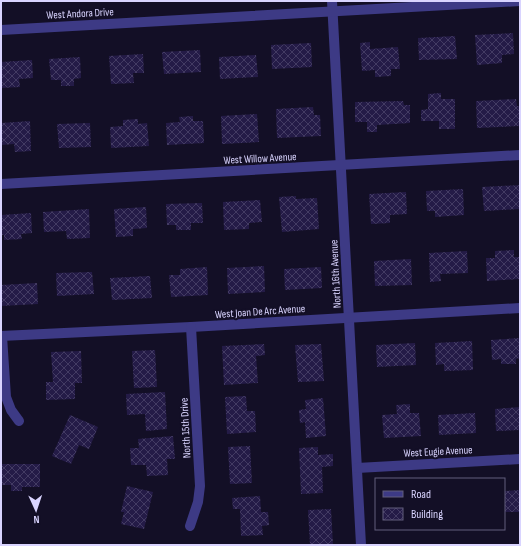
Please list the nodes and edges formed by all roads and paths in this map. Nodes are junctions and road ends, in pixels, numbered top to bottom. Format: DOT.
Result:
graph roads {
  1 [pos="332,1"];
  2 [pos="520,1"];
  3 [pos="332,12"];
  4 [pos="1,30"];
  5 [pos="520,155"];
  6 [pos="341,165"];
  7 [pos="1,184"];
  8 [pos="520,308"];
  9 [pos="349,317"];
  10 [pos="191,327"];
  11 [pos="2,336"];
  12 [pos="19,421"];
  13 [pos="520,459"];
  14 [pos="357,468"];
  15 [pos="190,526"];
  16 [pos="361,545"];
  1 -- 3 [label="street, North 16th Avenue"];
  2 -- 3 [label="street, West Andora Drive"];
  3 -- 4 [label="street, West Andora Drive"];
  3 -- 6 [label="street, North 16th Avenue"];
  5 -- 6 [label="street, West Willow Avenue"];
  6 -- 7 [label="street, West Willow Avenue"];
  6 -- 9 [label="street, North 16th Avenue"];
  8 -- 9 [label="street, West Joan De Arc Avenue"];
  9 -- 10 [label="street, West Joan De Arc Avenue"];
  9 -- 14 [label="street, North 16th Avenue"];
  10 -- 11 [label="street, West Joan De Arc Avenue"];
  10 -- 15 [label="street, North 15th Drive"];
  11 -- 12 [label="street"];
  13 -- 14 [label="street, West Eugie Avenue"];
  14 -- 16 [label="street, North 16th Avenue"];
}
